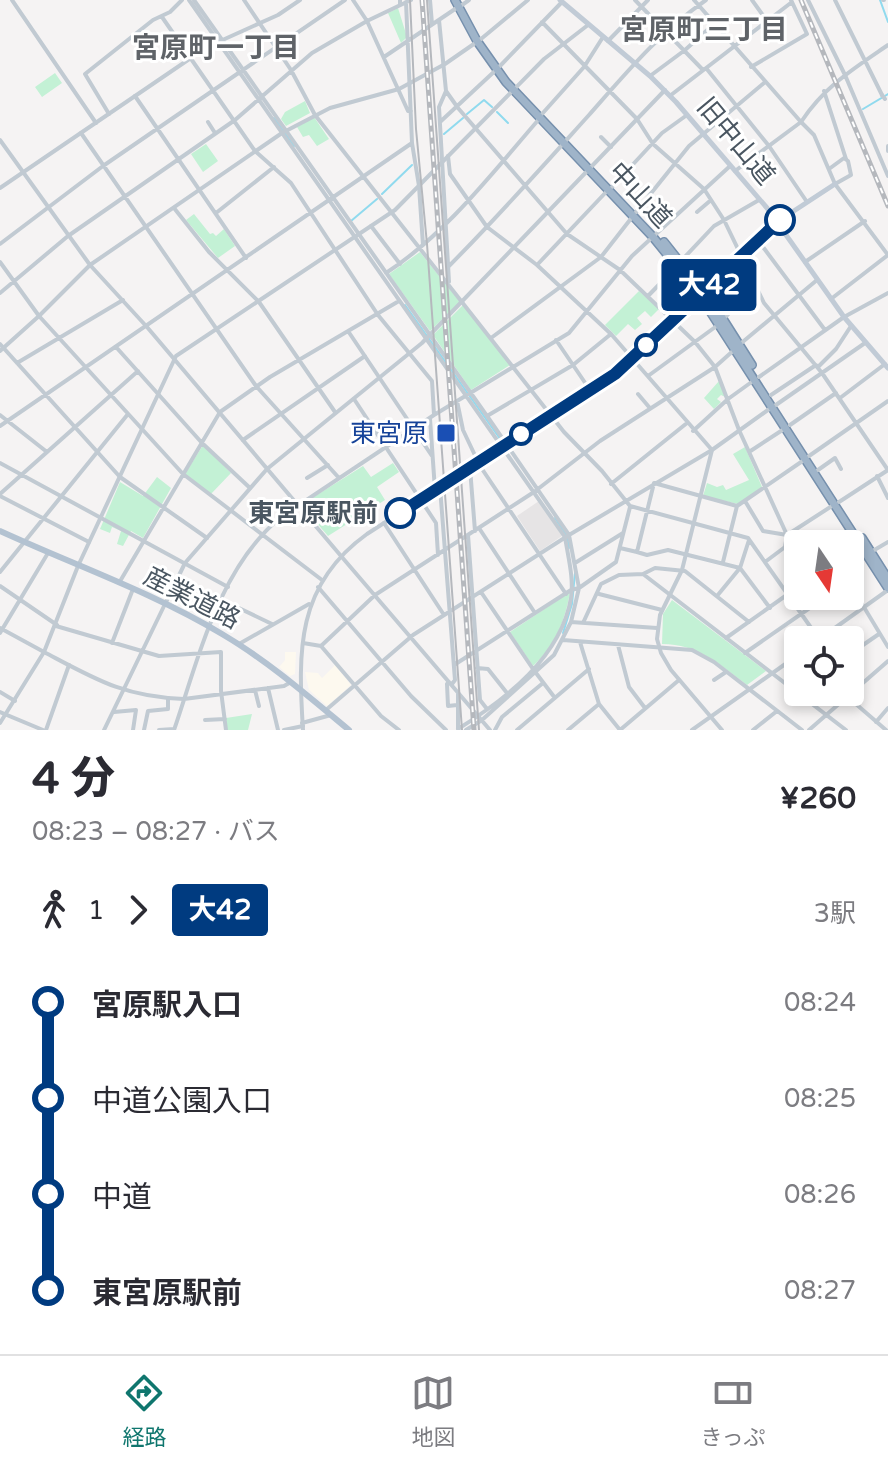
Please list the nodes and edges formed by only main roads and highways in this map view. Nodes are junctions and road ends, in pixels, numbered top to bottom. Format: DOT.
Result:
graph roads {
  1 [pos="461,2"];
  2 [pos="564,2"];
  3 [pos="835,184"];
  4 [pos="777,222"];
  5 [pos="884,364"];
  6 [pos="757,378"];
  7 [pos="775,406"];
  8 [pos="807,457"];
  9 [pos="837,503"];
  10 [pos="0,531"];
  11 [pos="888,579"];
  12 [pos="888,589"];
  13 [pos="349,730"];
  1 -- 6 [label="highway, 中山道"];
  2 -- 4 [label="main road, 旧中山道"];
  3 -- 4 [label="main road"];
  4 -- 5 [label="main road, 旧中山道"];
  6 -- 7 [label="highway, 中山道"];
  6 -- 7 [label="highway, 中山道"];
  7 -- 8 [label="highway, 中山道"];
  8 -- 9 [label="highway, 中山道"];
  8 -- 9 [label="highway, 中山道"];
  9 -- 11 [label="highway, 中山道"];
  9 -- 12 [label="highway, 中山道"];
  10 -- 13 [label="main road, 産業道路"];
}
